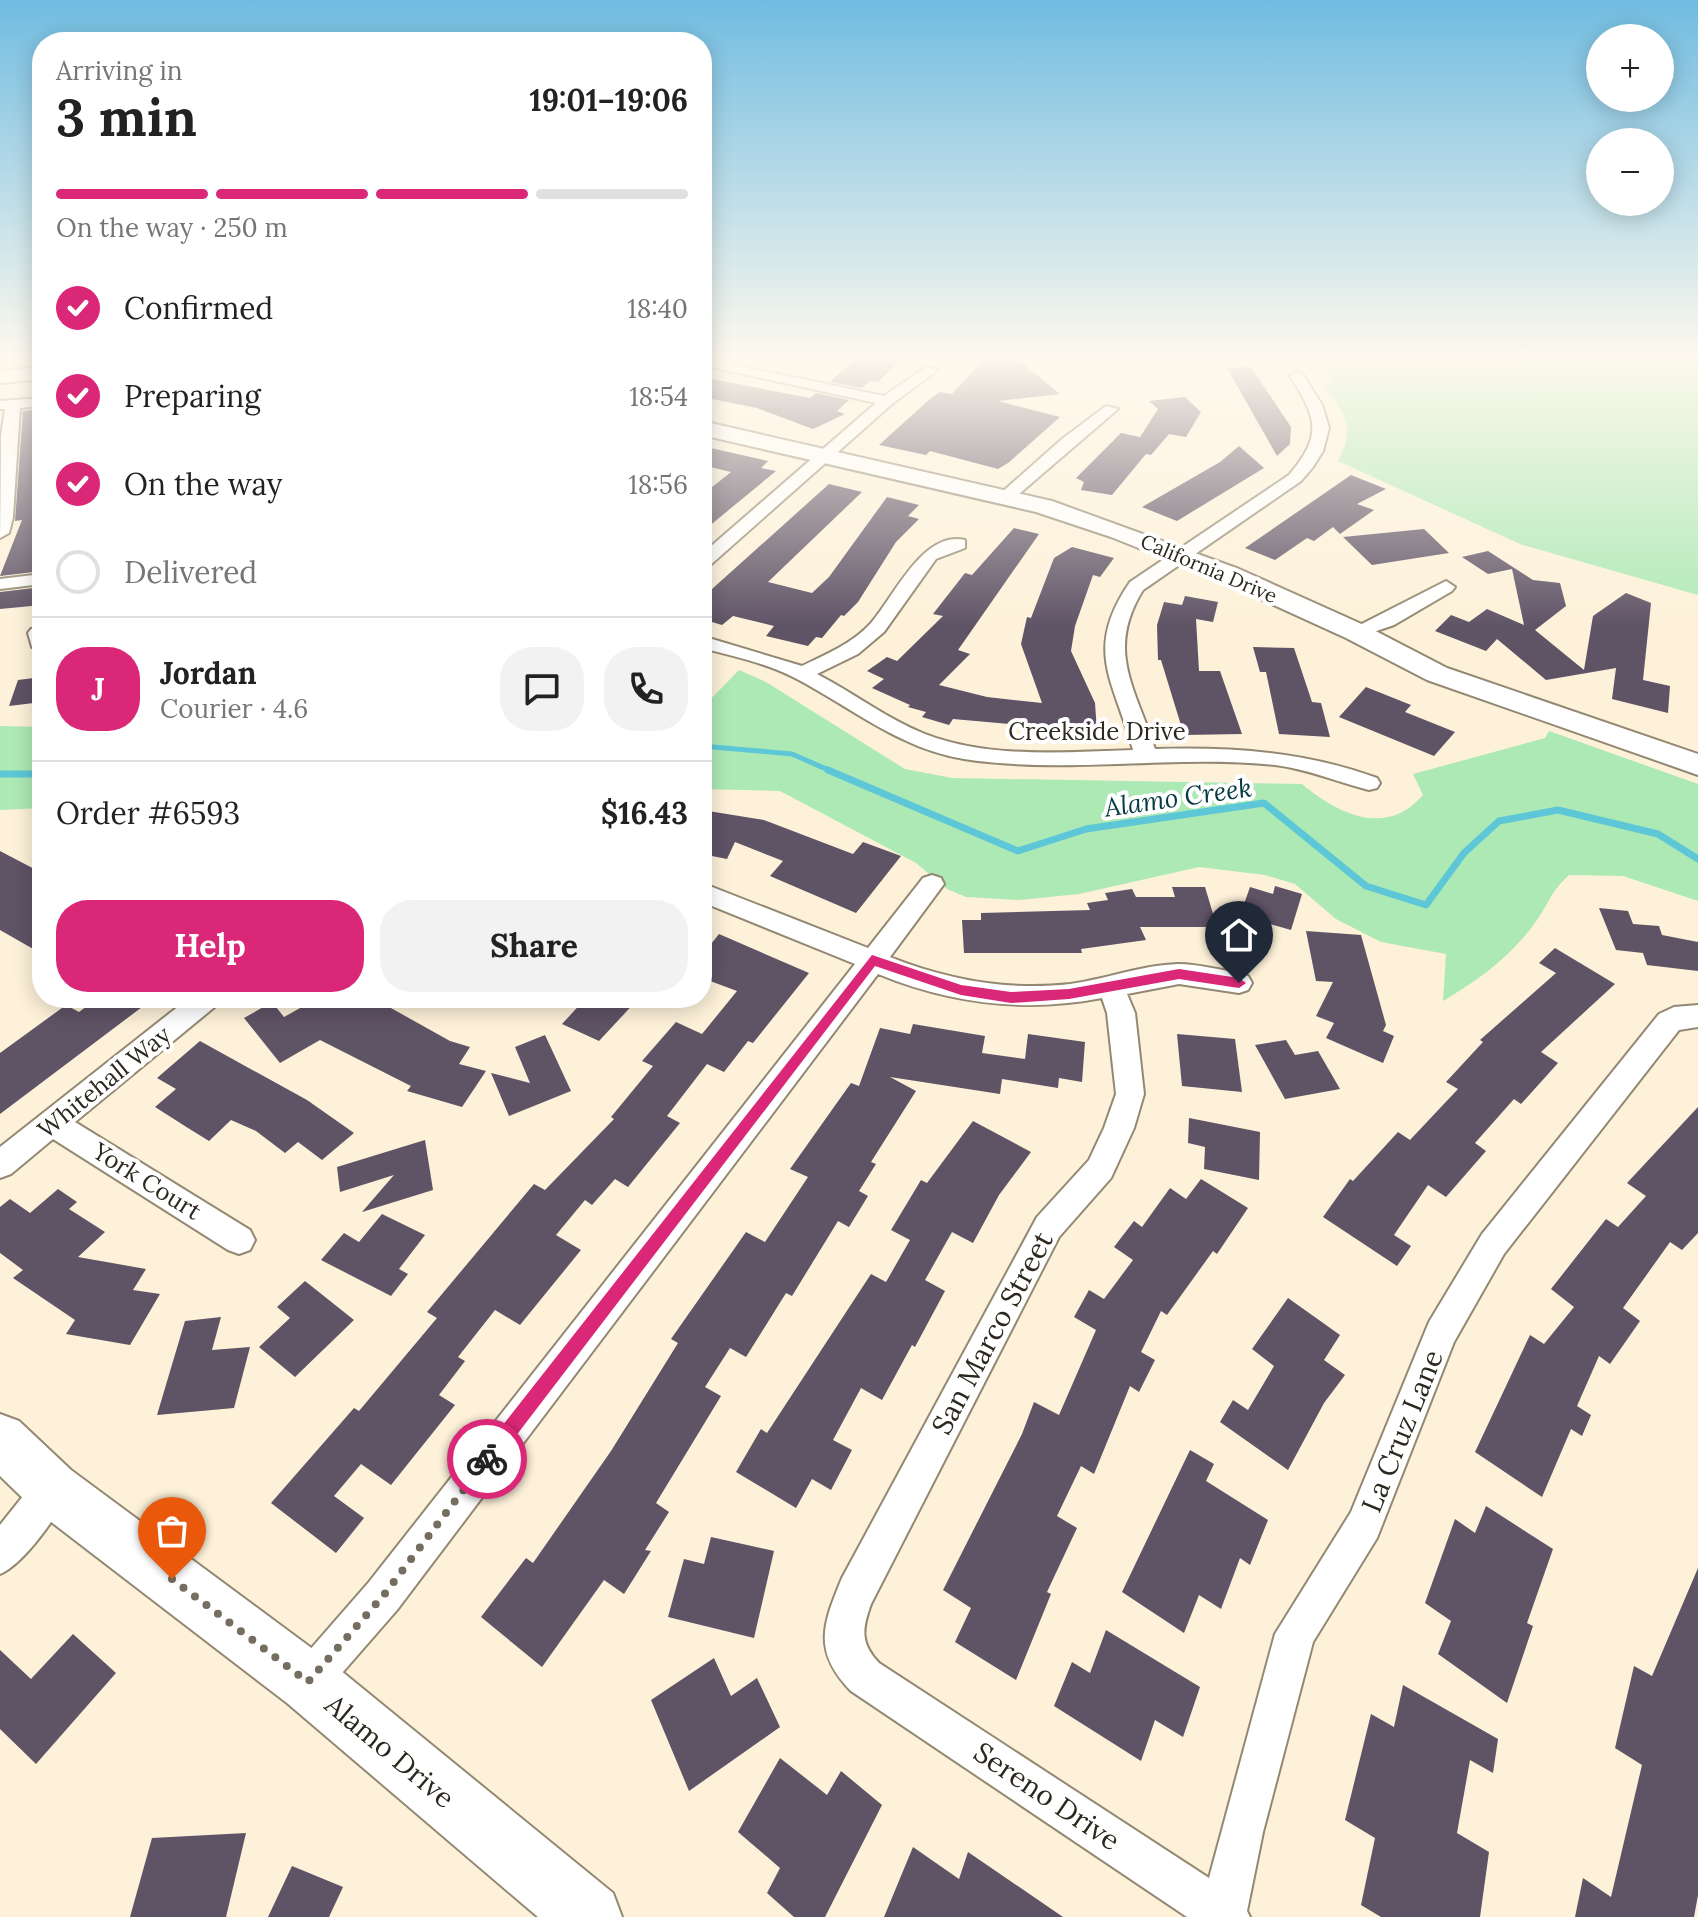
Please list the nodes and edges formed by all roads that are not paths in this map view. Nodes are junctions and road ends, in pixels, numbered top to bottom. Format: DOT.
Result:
graph roads {
  1 [pos="3,447"];
  2 [pos="791,447"];
  3 [pos="834,447"];
  4 [pos="1061,447"];
  5 [pos="1318,447"];
  6 [pos="825,455"];
  7 [pos="1006,497"];
  8 [pos="0,533"];
  9 [pos="959,544"];
  10 [pos="712,554"];
  11 [pos="1178,554"];
  12 [pos="32,580"];
  13 [pos="0,584"];
  14 [pos="1446,587"];
  15 [pos="1356,632"];
  16 [pos="712,645"];
  17 [pos="802,674"];
  18 [pos="1146,757"];
  19 [pos="1698,765"];
  20 [pos="1369,783"];
  21 [pos="932,884"];
  22 [pos="712,896"];
  23 [pos="872,960"];
  24 [pos="1239,983"];
  25 [pos="1111,987"];
  26 [pos="196,1008"];
  27 [pos="1698,1016"];
  28 [pos="52,1125"];
  29 [pos="0,1165"];
  30 [pos="239,1240"];
  31 [pos="0,1440"];
  32 [pos="52,1489"];
  33 [pos="0,1555"];
  34 [pos="865,1677"];
  35 [pos="308,1682"];
  36 [pos="1224,1916"];
  37 [pos="589,1917"];
  1 -- 8 [label="street"];
  2 -- 6 [label="street, California Drive"];
  3 -- 6 [label="street"];
  4 -- 7 [label="street"];
  5 -- 11 [label="street"];
  6 -- 7 [label="street, California Drive"];
  6 -- 10 [label="street"];
  7 -- 11 [label="street, California Drive"];
  9 -- 17 [label="street"];
  11 -- 15 [label="street, California Drive"];
  11 -- 18 [label="street"];
  12 -- 13 [label="street"];
  14 -- 15 [label="street"];
  15 -- 19 [label="street, California Drive"];
  16 -- 17 [label="street, Creekside Drive"];
  17 -- 18 [label="street, Creekside Drive"];
  18 -- 20 [label="street, Creekside Drive"];
  21 -- 23 [label="street"];
  22 -- 23 [label="street"];
  23 -- 25 [label="street"];
  23 -- 35 [label="street"];
  24 -- 25 [label="street"];
  25 -- 34 [label="street, San Marco Street"];
  26 -- 28 [label="street, Whitehall Way"];
  27 -- 36 [label="street, La Cruz Lane"];
  28 -- 29 [label="street, Whitehall Way"];
  28 -- 30 [label="street, York Court"];
  31 -- 32 [label="street, Alamo Drive"];
  32 -- 33 [label="street"];
  32 -- 35 [label="street, Alamo Drive"];
  34 -- 36 [label="street, Sereno Drive"];
  35 -- 37 [label="street, Alamo Drive"];
}
